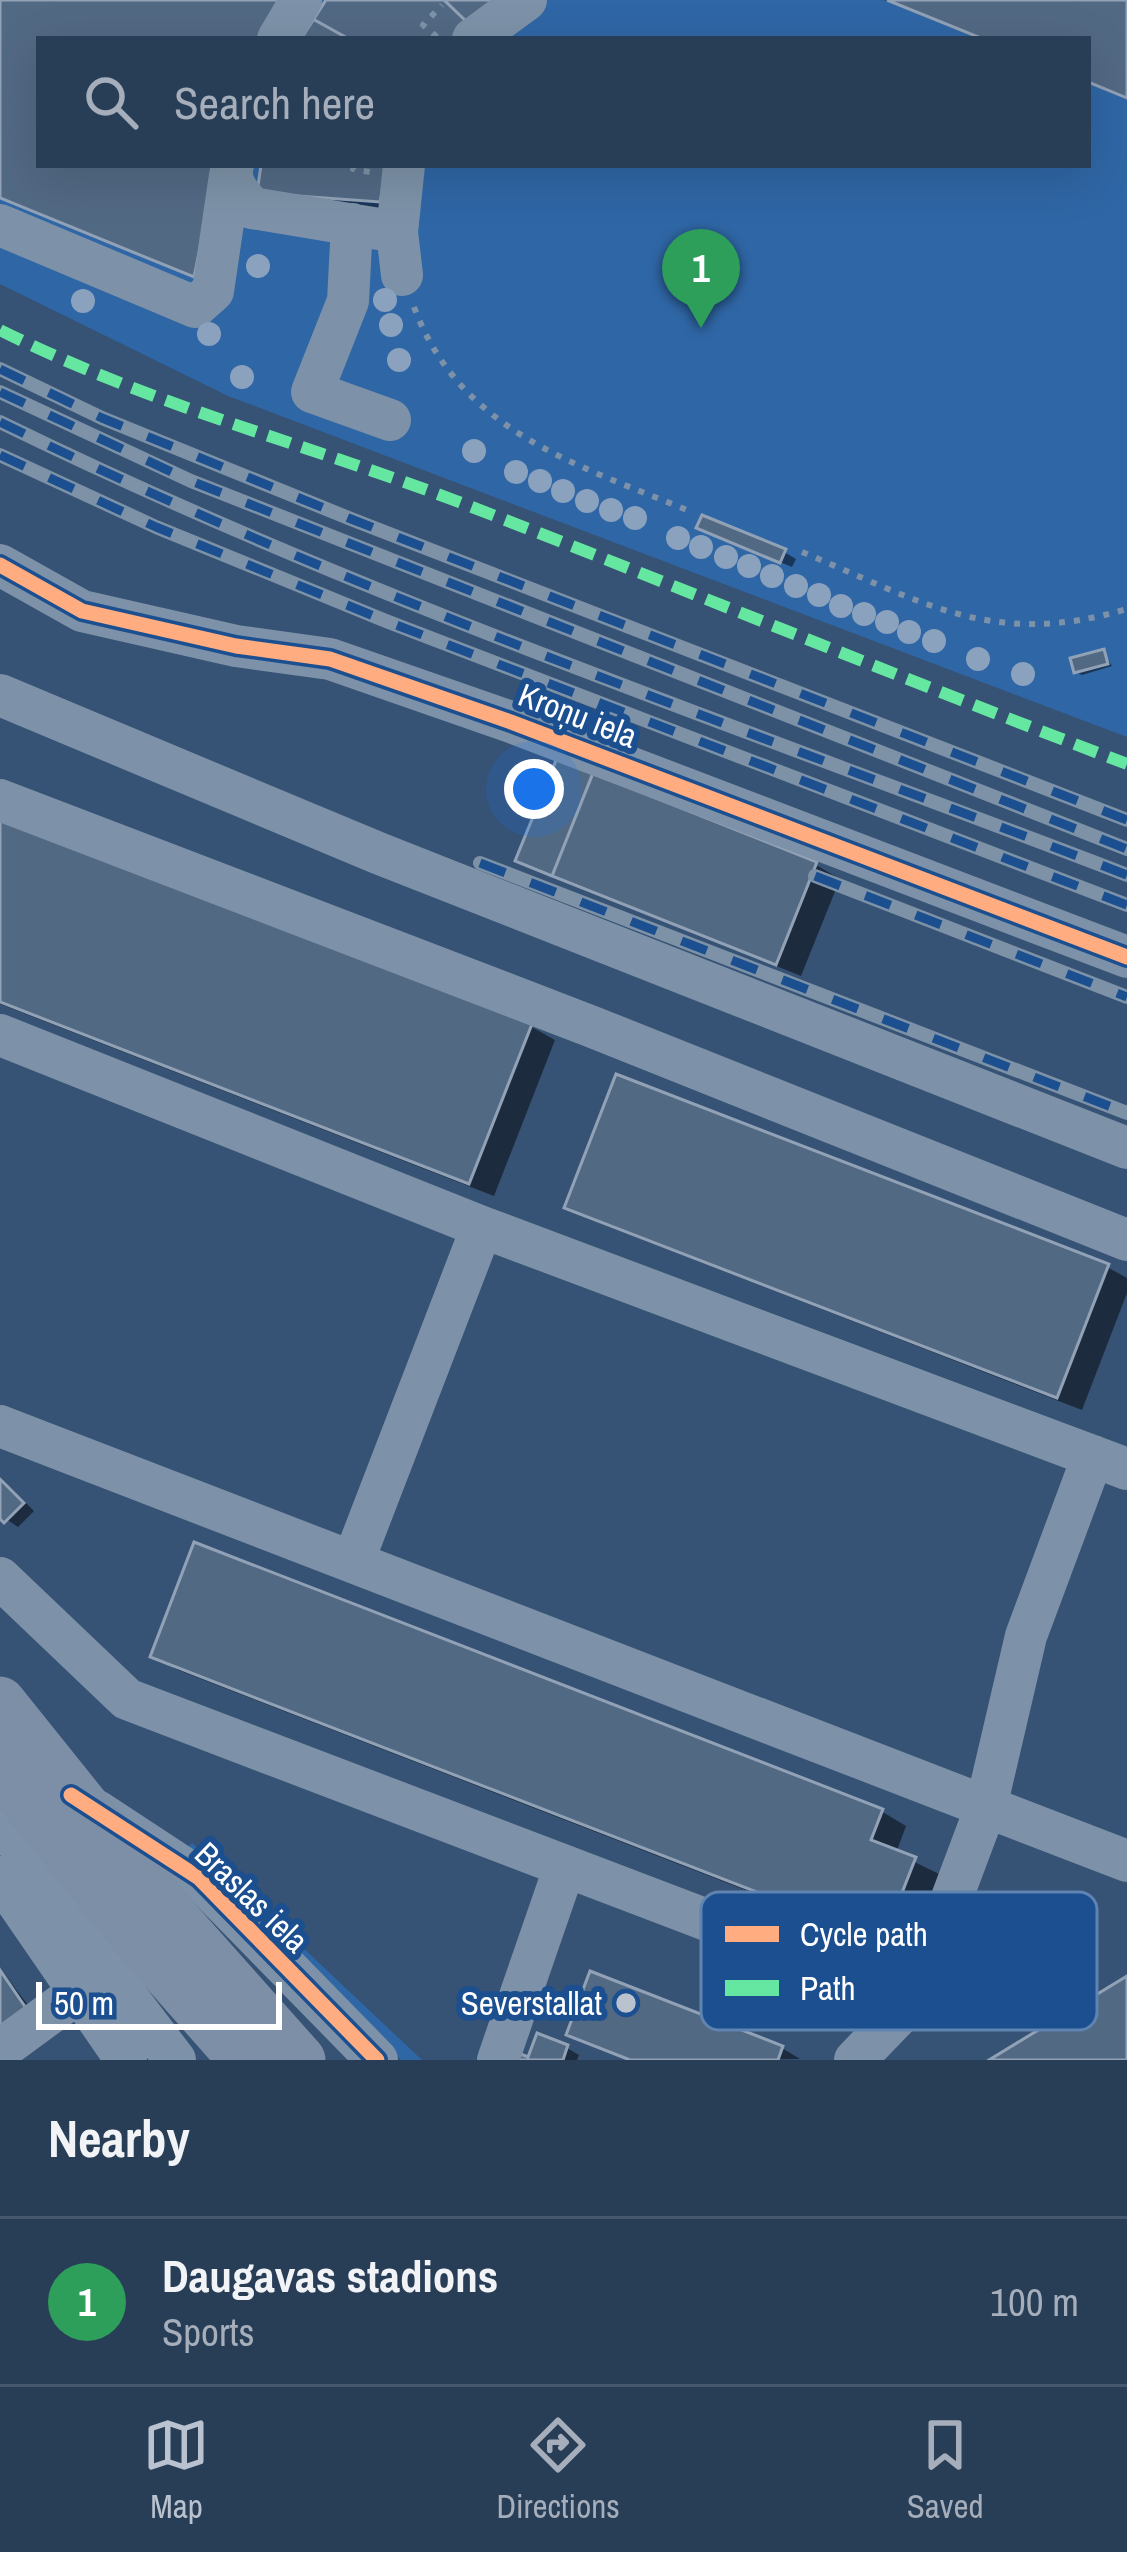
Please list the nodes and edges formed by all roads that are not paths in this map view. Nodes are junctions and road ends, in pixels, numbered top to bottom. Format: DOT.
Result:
graph roads {
  1 [pos="301,0"];
  2 [pos="526,0"];
  3 [pos="280,36"];
  4 [pos="477,36"];
  5 [pos="404,168"];
  6 [pos="231,170"];
  7 [pos="352,224"];
  8 [pos="0,225"];
  9 [pos="397,232"];
  10 [pos="402,275"];
  11 [pos="390,420"];
  12 [pos="0,565"];
  13 [pos="0,695"];
  14 [pos="0,800"];
  15 [pos="1127,957"];
  16 [pos="0,1035"];
  17 [pos="1127,1148"];
  18 [pos="482,1227"];
  19 [pos="1127,1240"];
  20 [pos="0,1426"];
  21 [pos="1110,1462"];
  22 [pos="353,1562"];
  23 [pos="0,1578"];
  24 [pos="0,1702"];
  25 [pos="0,1769"];
  26 [pos="70,1795"];
  27 [pos="986,1807"];
  28 [pos="0,1818"];
  29 [pos="1127,1861"];
  30 [pos="565,1866"];
  31 [pos="0,1877"];
  32 [pos="954,1892"];
  33 [pos="701,1918"];
  34 [pos="79,1992"];
  35 [pos="884,2030"];
  36 [pos="0,2050"];
  37 [pos="126,2060"];
  38 [pos="176,2060"];
  39 [pos="244,2060"];
  40 [pos="300,2060"];
  41 [pos="377,2060"];
  42 [pos="498,2060"];
  43 [pos="855,2060"];
  1 -- 3 [label="street"];
  2 -- 4 [label="street"];
  5 -- 9 [label="street"];
  6 -- 7 [label="street"];
  6 -- 8 [label="street"];
  7 -- 9 [label="street"];
  7 -- 11 [label="street"];
  9 -- 10 [label="street"];
  12 -- 15 [label="street, Kroņu iela"];
  13 -- 17 [label="street"];
  14 -- 19 [label="street"];
  16 -- 18 [label="street"];
  18 -- 21 [label="street"];
  18 -- 22 [label="street"];
  20 -- 22 [label="street"];
  21 -- 27 [label="street"];
  22 -- 27 [label="street"];
  23 -- 30 [label="street"];
  24 -- 26 [label="main road, Braslas iela"];
  25 -- 39 [label="main road"];
  26 -- 40 [label="main road, Braslas iela"];
  26 -- 41 [label="street, Braslas iela"];
  27 -- 29 [label="street"];
  27 -- 32 [label="street"];
  28 -- 38 [label="street"];
  30 -- 33 [label="street"];
  30 -- 42 [label="street"];
  31 -- 34 [label="street"];
  34 -- 36 [label="street"];
  34 -- 37 [label="street"];
  35 -- 43 [label="street"];
}
